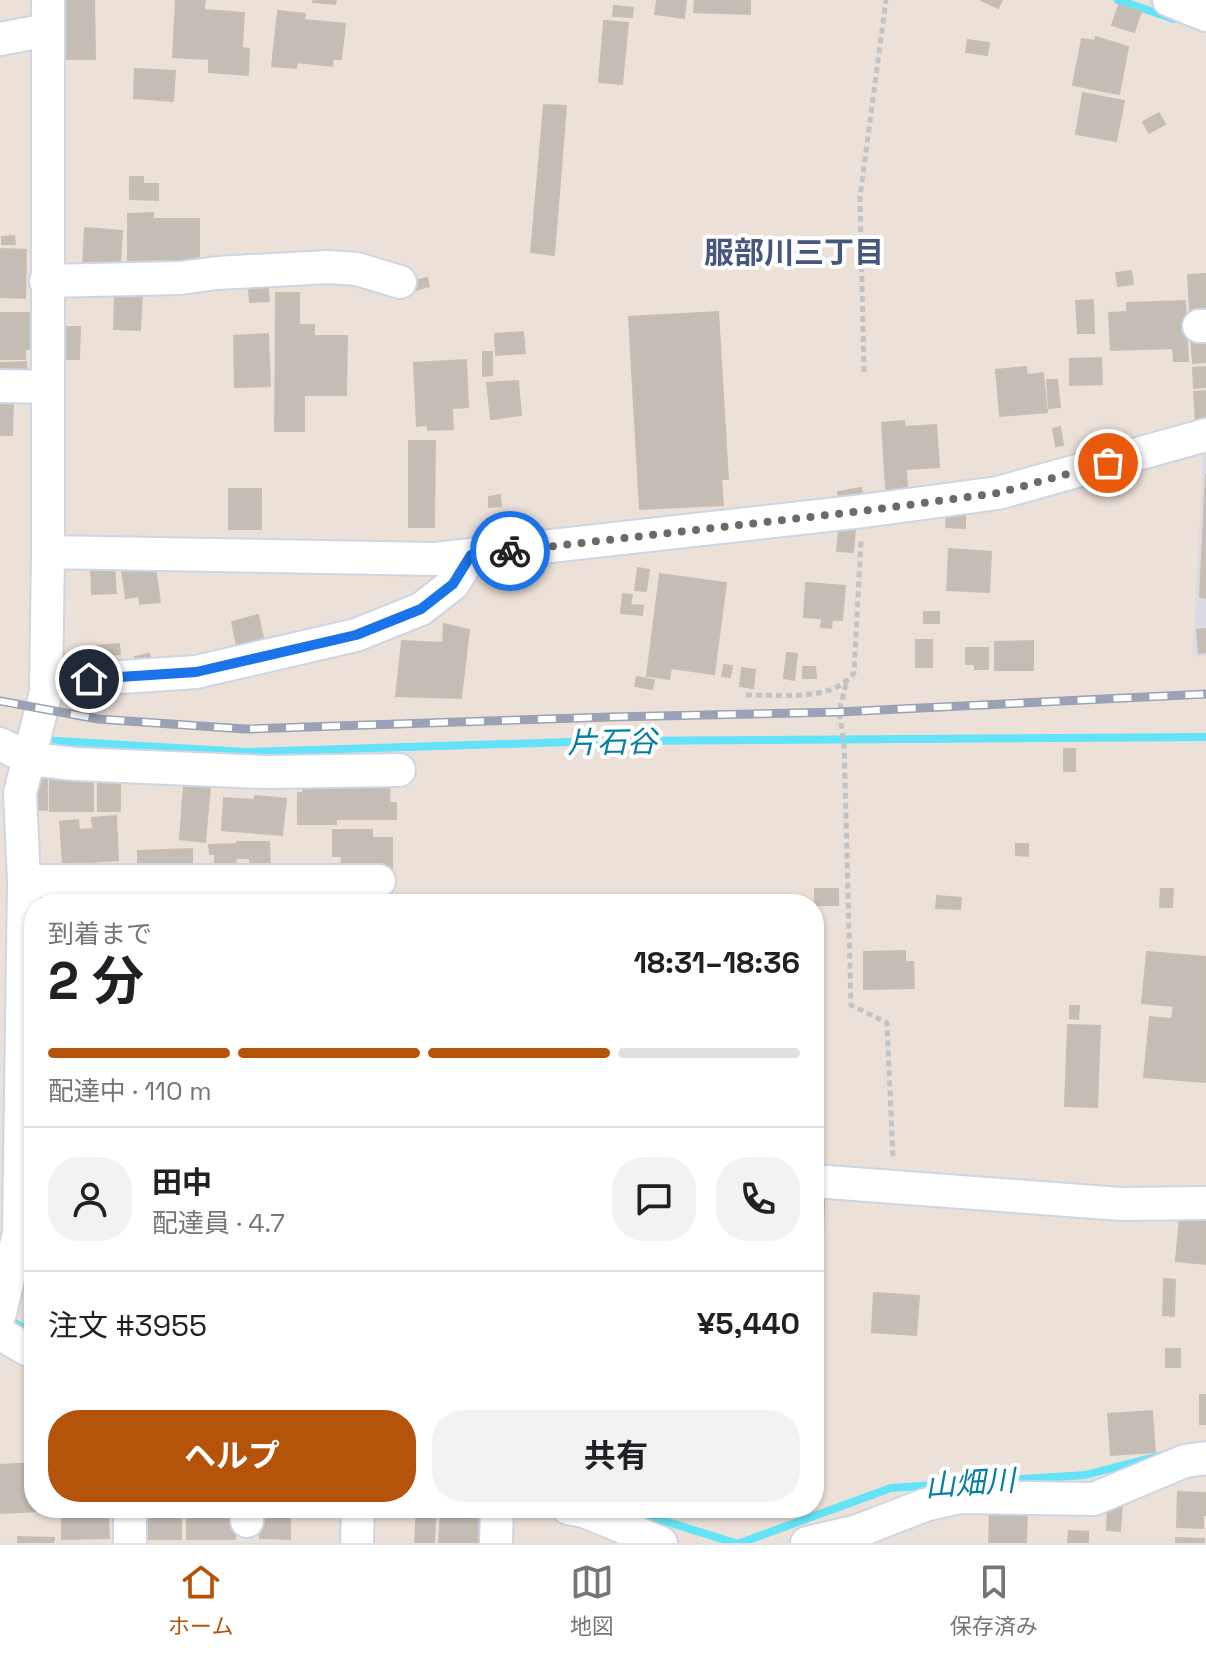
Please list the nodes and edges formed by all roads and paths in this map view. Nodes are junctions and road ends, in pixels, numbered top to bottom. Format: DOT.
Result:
graph roads {
  1 [pos="886,0"];
  2 [pos="1169,0"];
  3 [pos="48,15"];
  4 [pos="1206,15"];
  5 [pos="0,39"];
  6 [pos="46,281"];
  7 [pos="400,282"];
  8 [pos="864,372"];
  9 [pos="0,386"];
  10 [pos="47,387"];
  11 [pos="1206,435"];
  12 [pos="863,511"];
  13 [pos="48,552"];
  14 [pos="471,555"];
  15 [pos="46,682"];
  16 [pos="846,684"];
  17 [pos="746,695"];
  18 [pos="0,744"];
  19 [pos="30,759"];
  20 [pos="399,770"];
  21 [pos="24,881"];
  22 [pos="379,881"];
  23 [pos="11,952"];
  24 [pos="24,1114"];
  25 [pos="24,1182"];
  26 [pos="824,1182"];
  27 [pos="894,1188"];
  28 [pos="1206,1203"];
  29 [pos="0,1313"];
  30 [pos="0,1334"];
  31 [pos="24,1347"];
  32 [pos="1206,1458"];
  33 [pos="130,1518"];
  34 [pos="358,1518"];
  35 [pos="497,1518"];
  36 [pos="601,1518"];
  37 [pos="130,1543"];
  38 [pos="357,1543"];
  39 [pos="496,1543"];
  40 [pos="661,1543"];
  41 [pos="807,1543"];
  1 -- 8 [label="path"];
  2 -- 4 [label="street"];
  3 -- 5 [label="street"];
  3 -- 6 [label="street"];
  6 -- 7 [label="street"];
  6 -- 10 [label="street"];
  9 -- 10 [label="street"];
  10 -- 13 [label="street"];
  11 -- 12 [label="street"];
  12 -- 14 [label="street"];
  12 -- 16 [label="path"];
  13 -- 14 [label="street"];
  13 -- 15 [label="street"];
  14 -- 15 [label="street"];
  15 -- 19 [label="street"];
  16 -- 17 [label="path"];
  16 -- 27 [label="path"];
  18 -- 19 [label="street"];
  19 -- 20 [label="street"];
  19 -- 21 [label="street"];
  21 -- 22 [label="street"];
  21 -- 23 [label="street"];
  23 -- 24 [label="street"];
  25 -- 29 [label="street"];
  26 -- 27 [label="street"];
  27 -- 28 [label="street"];
  30 -- 31 [label="street"];
  32 -- 41 [label="street"];
  33 -- 37 [label="street"];
  34 -- 38 [label="street"];
  35 -- 39 [label="street"];
  36 -- 40 [label="street"];
}
